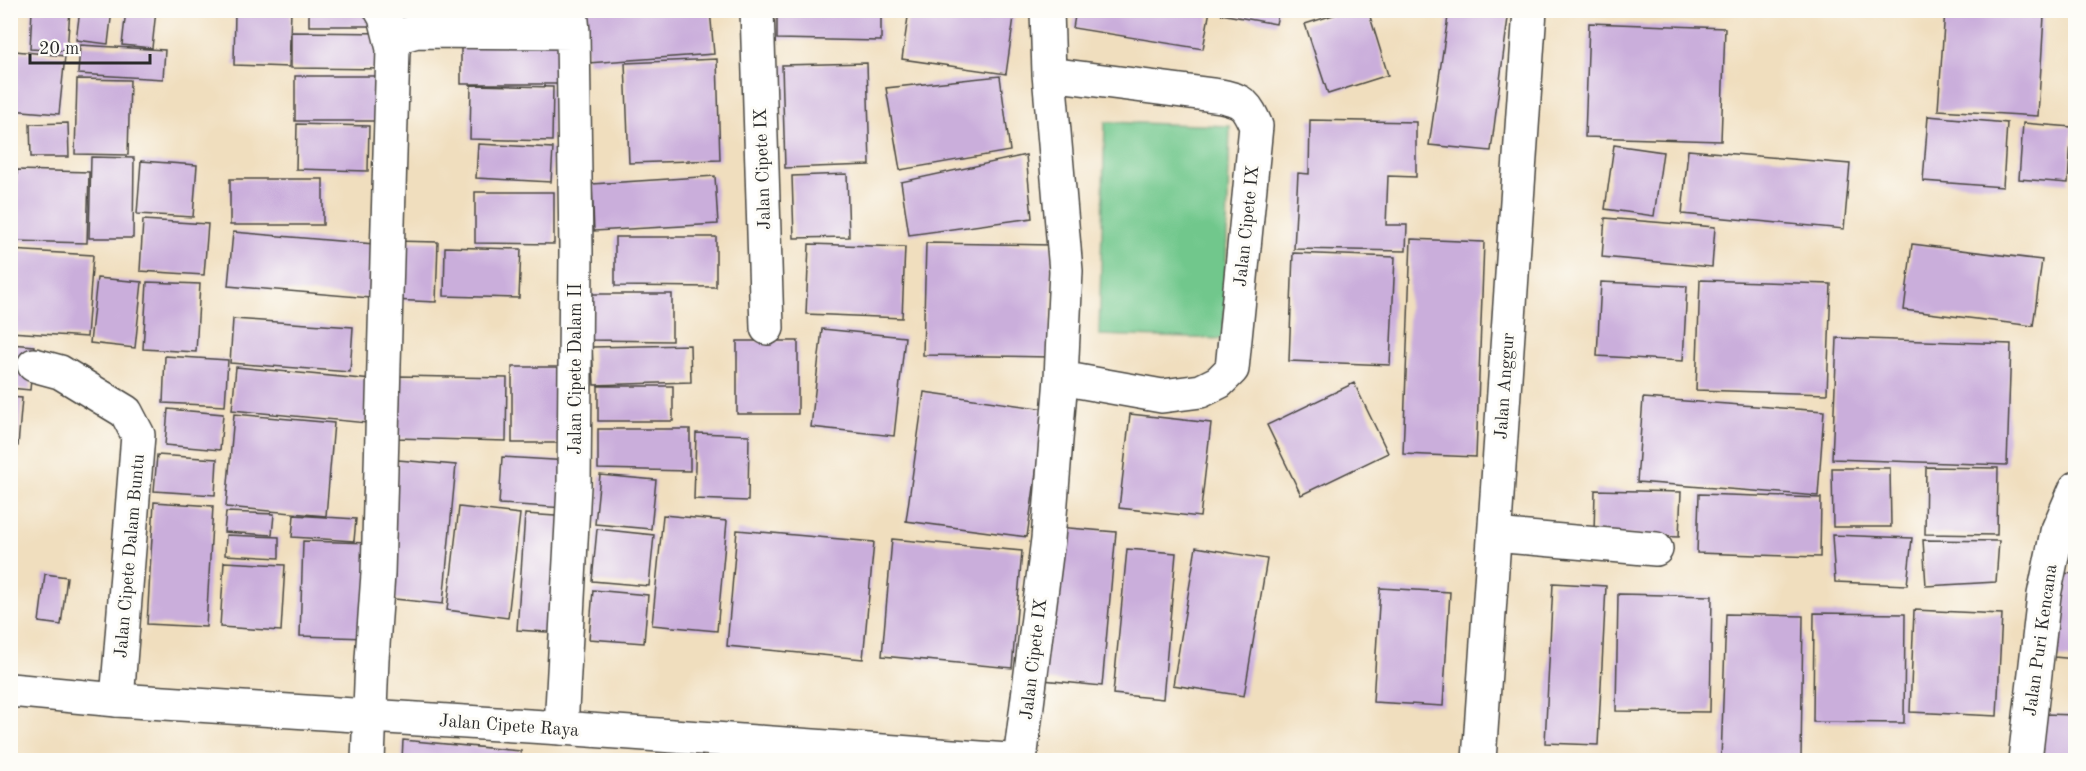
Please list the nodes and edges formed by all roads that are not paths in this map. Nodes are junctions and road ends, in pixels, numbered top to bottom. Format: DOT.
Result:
graph roads {
  1 [pos="381,10"];
  2 [pos="757,10"];
  3 [pos="1047,10"];
  4 [pos="1530,10"];
  5 [pos="572,21"];
  6 [pos="393,49"];
  7 [pos="1049,74"];
  8 [pos="767,328"];
  9 [pos="34,364"];
  10 [pos="1062,378"];
  11 [pos="2076,488"];
  12 [pos="1494,535"];
  13 [pos="1656,549"];
  14 [pos="10,690"];
  15 [pos="117,700"];
  16 [pos="370,717"];
  17 [pos="561,728"];
  18 [pos="842,755"];
  19 [pos="368,760"];
  20 [pos="1008,760"];
  21 [pos="1020,760"];
  22 [pos="1479,760"];
  23 [pos="2025,760"];
  1 -- 6 [label="street"];
  2 -- 8 [label="street, Jalan Cipete IX"];
  3 -- 7 [label="street, Jalan Cipete IX"];
  4 -- 12 [label="street, Jalan Anggur"];
  5 -- 6 [label="street"];
  5 -- 17 [label="street, Jalan Cipete Dalam II"];
  6 -- 16 [label="street"];
  7 -- 10 [label="street, Jalan Cipete IX"];
  7 -- 10 [label="street, Jalan Cipete IX"];
  9 -- 15 [label="street, Jalan Cipete Dalam Buntu"];
  10 -- 21 [label="street, Jalan Cipete IX"];
  11 -- 23 [label="street, Jalan Puri Kencana"];
  12 -- 13 [label="street"];
  12 -- 22 [label="street, Jalan Anggur"];
  14 -- 15 [label="street, Jalan Cipete Raya"];
  15 -- 16 [label="street, Jalan Cipete Raya"];
  16 -- 17 [label="street, Jalan Cipete Raya"];
  16 -- 19 [label="street"];
  17 -- 18 [label="street, Jalan Cipete Raya"];
  18 -- 20 [label="street, Jalan Cipete Raya"];
}
